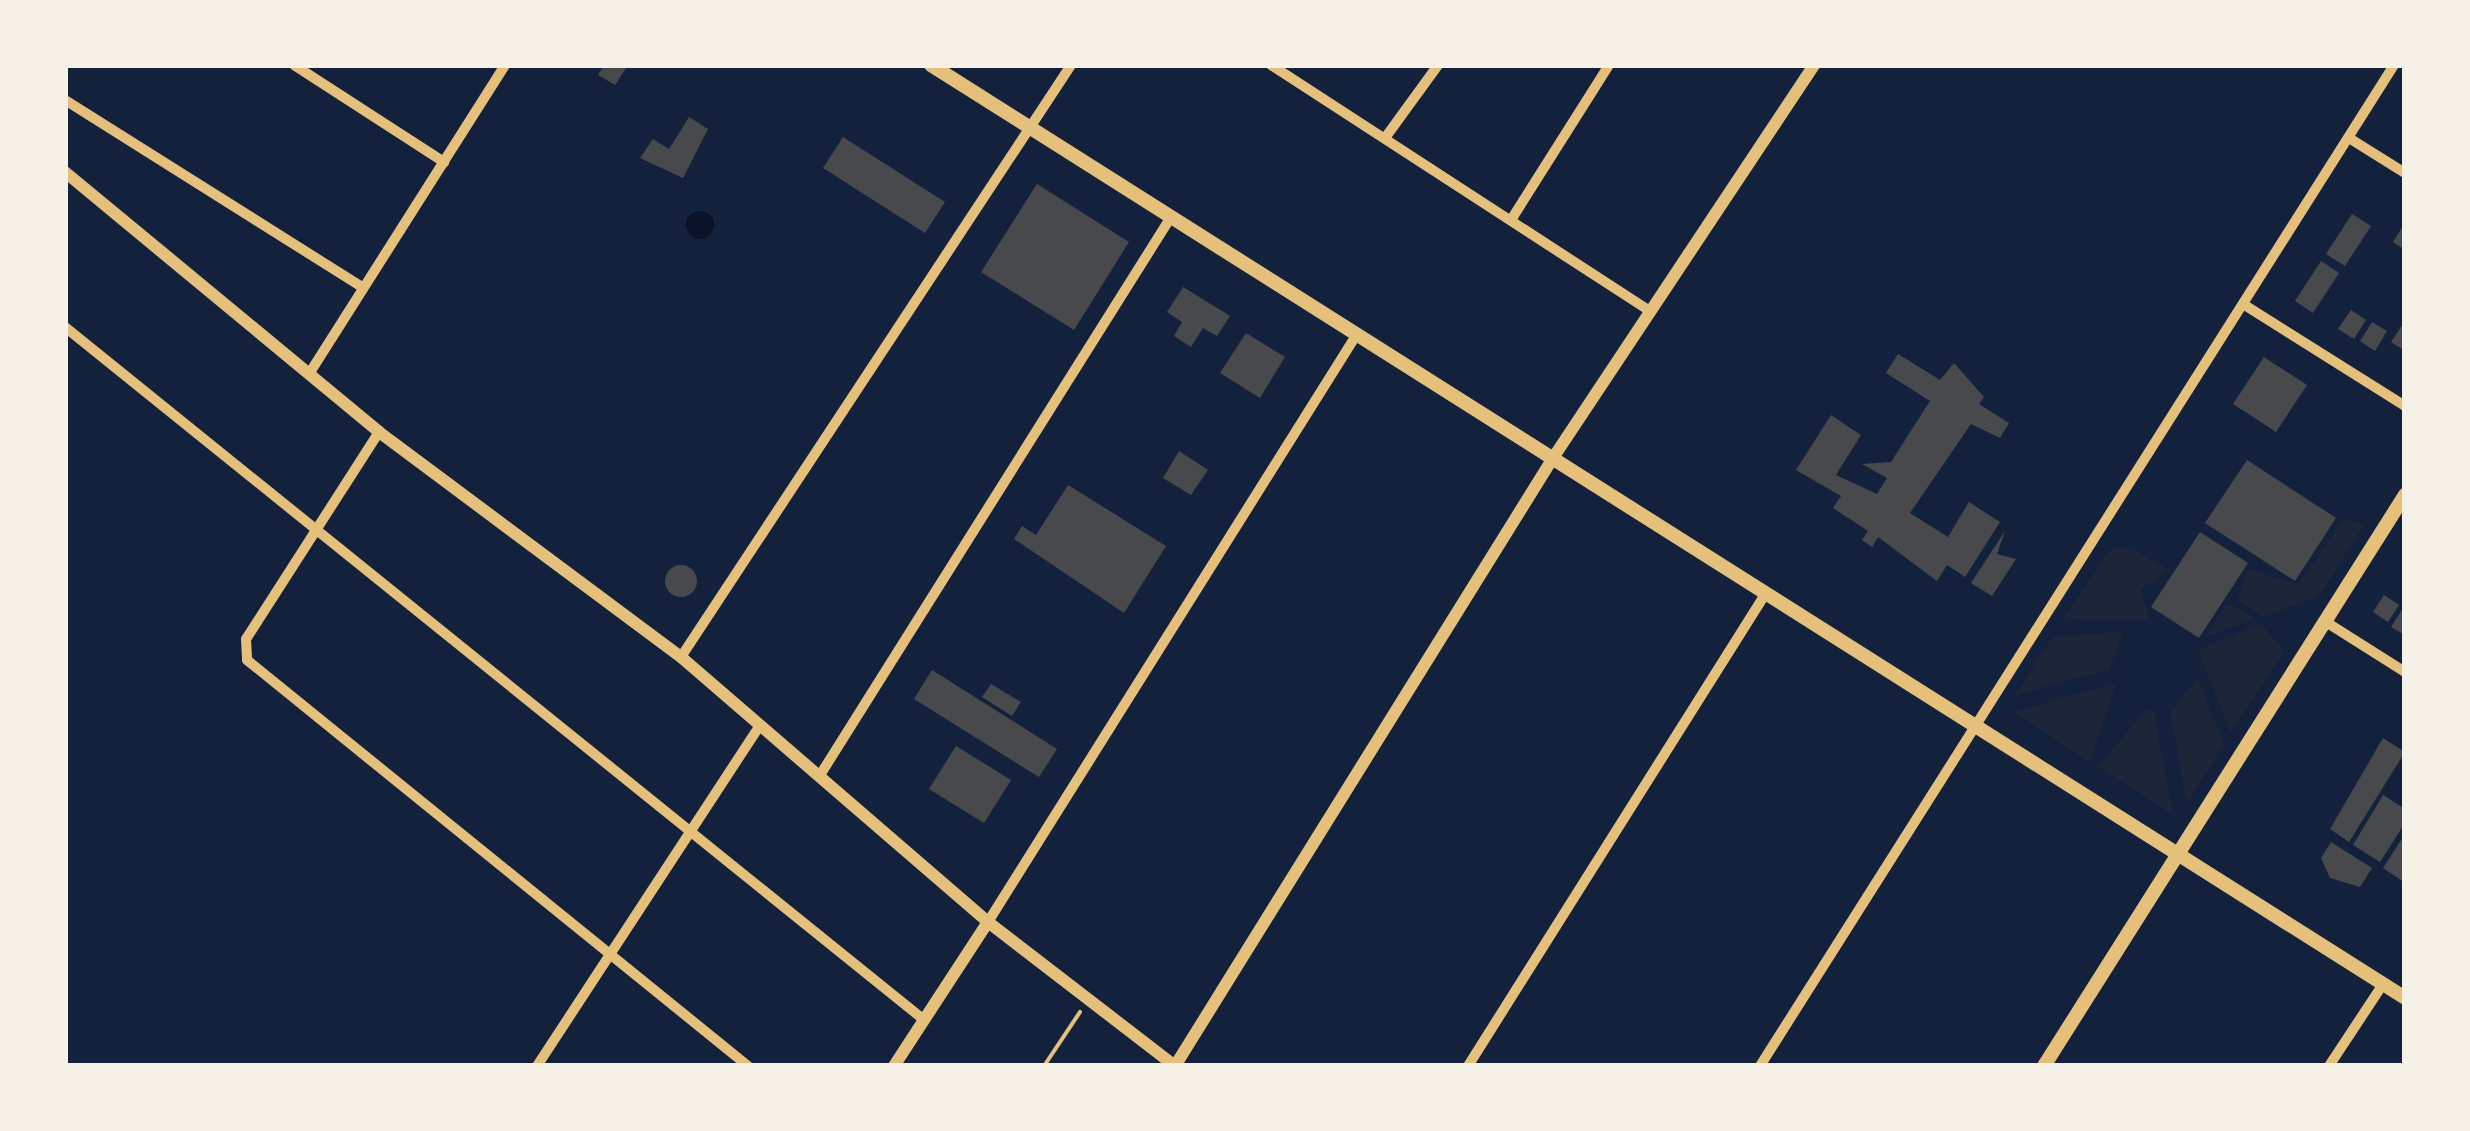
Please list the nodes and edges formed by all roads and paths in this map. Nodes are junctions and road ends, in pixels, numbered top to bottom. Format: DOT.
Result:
graph roads {
  1 [pos="294,65"];
  2 [pos="505,65"];
  3 [pos="931,65"];
  4 [pos="1070,65"];
  5 [pos="1271,65"];
  6 [pos="1438,65"];
  7 [pos="1609,65"];
  8 [pos="1814,65"];
  9 [pos="2394,65"];
  10 [pos="65,100"];
  11 [pos="1028,126"];
  12 [pos="1384,138"];
  13 [pos="2349,138"];
  14 [pos="444,162"];
  15 [pos="65,172"];
  16 [pos="2405,172"];
  17 [pos="1171,217"];
  18 [pos="1511,220"];
  19 [pos="363,288"];
  20 [pos="2243,304"];
  21 [pos="1650,311"];
  22 [pos="65,327"];
  23 [pos="1357,334"];
  24 [pos="309,374"];
  25 [pos="2405,406"];
  26 [pos="379,432"];
  27 [pos="1553,458"];
  28 [pos="2405,496"];
  29 [pos="317,529"];
  30 [pos="1766,594"];
  31 [pos="2326,622"];
  32 [pos="681,657"];
  33 [pos="2405,672"];
  34 [pos="1974,725"];
  35 [pos="758,728"];
  36 [pos="822,772"];
  37 [pos="690,830"];
  38 [pos="2178,853"];
  39 [pos="988,922"];
  40 [pos="608,953"];
  41 [pos="2383,984"];
  42 [pos="2405,998"];
  43 [pos="1088,999"];
  44 [pos="924,1020"];
  45 [pos="536,1066"];
  46 [pos="748,1066"];
  47 [pos="894,1066"];
  48 [pos="1044,1066"];
  49 [pos="1175,1066"];
  50 [pos="1468,1066"];
  51 [pos="1760,1066"];
  52 [pos="2044,1066"];
  53 [pos="2329,1066"];
  1 -- 14 [label="street"];
  2 -- 14 [label="street"];
  3 -- 11 [label="main road"];
  4 -- 11 [label="street"];
  5 -- 12 [label="street"];
  6 -- 12 [label="street"];
  7 -- 18 [label="street"];
  8 -- 21 [label="street"];
  9 -- 13 [label="street"];
  10 -- 19 [label="street"];
  11 -- 17 [label="main road"];
  11 -- 32 [label="street"];
  12 -- 18 [label="street"];
  13 -- 16 [label="street"];
  13 -- 20 [label="street"];
  14 -- 19 [label="street"];
  15 -- 24 [label="street"];
  17 -- 23 [label="main road"];
  17 -- 36 [label="street"];
  18 -- 21 [label="street"];
  19 -- 24 [label="street"];
  20 -- 25 [label="street"];
  20 -- 34 [label="street"];
  21 -- 27 [label="street"];
  22 -- 29 [label="street"];
  23 -- 27 [label="main road"];
  23 -- 39 [label="street"];
  24 -- 26 [label="street"];
  26 -- 29 [label="street"];
  26 -- 32 [label="street"];
  27 -- 30 [label="main road"];
  27 -- 49 [label="street"];
  28 -- 31 [label="main road"];
  29 -- 37 [label="street"];
  29 -- 40 [label="street"];
  30 -- 34 [label="main road"];
  30 -- 50 [label="street"];
  31 -- 33 [label="street"];
  31 -- 38 [label="main road"];
  32 -- 35 [label="street"];
  34 -- 38 [label="main road"];
  34 -- 51 [label="street"];
  35 -- 36 [label="street"];
  35 -- 37 [label="street"];
  36 -- 39 [label="street"];
  37 -- 40 [label="street"];
  37 -- 44 [label="street"];
  38 -- 41 [label="main road"];
  38 -- 52 [label="main road"];
  39 -- 43 [label="street"];
  39 -- 44 [label="street"];
  40 -- 45 [label="street"];
  40 -- 46 [label="street"];
  41 -- 42 [label="main road"];
  41 -- 53 [label="street"];
  43 -- 48 [label="path"];
  43 -- 49 [label="street"];
  44 -- 47 [label="street"];
}
